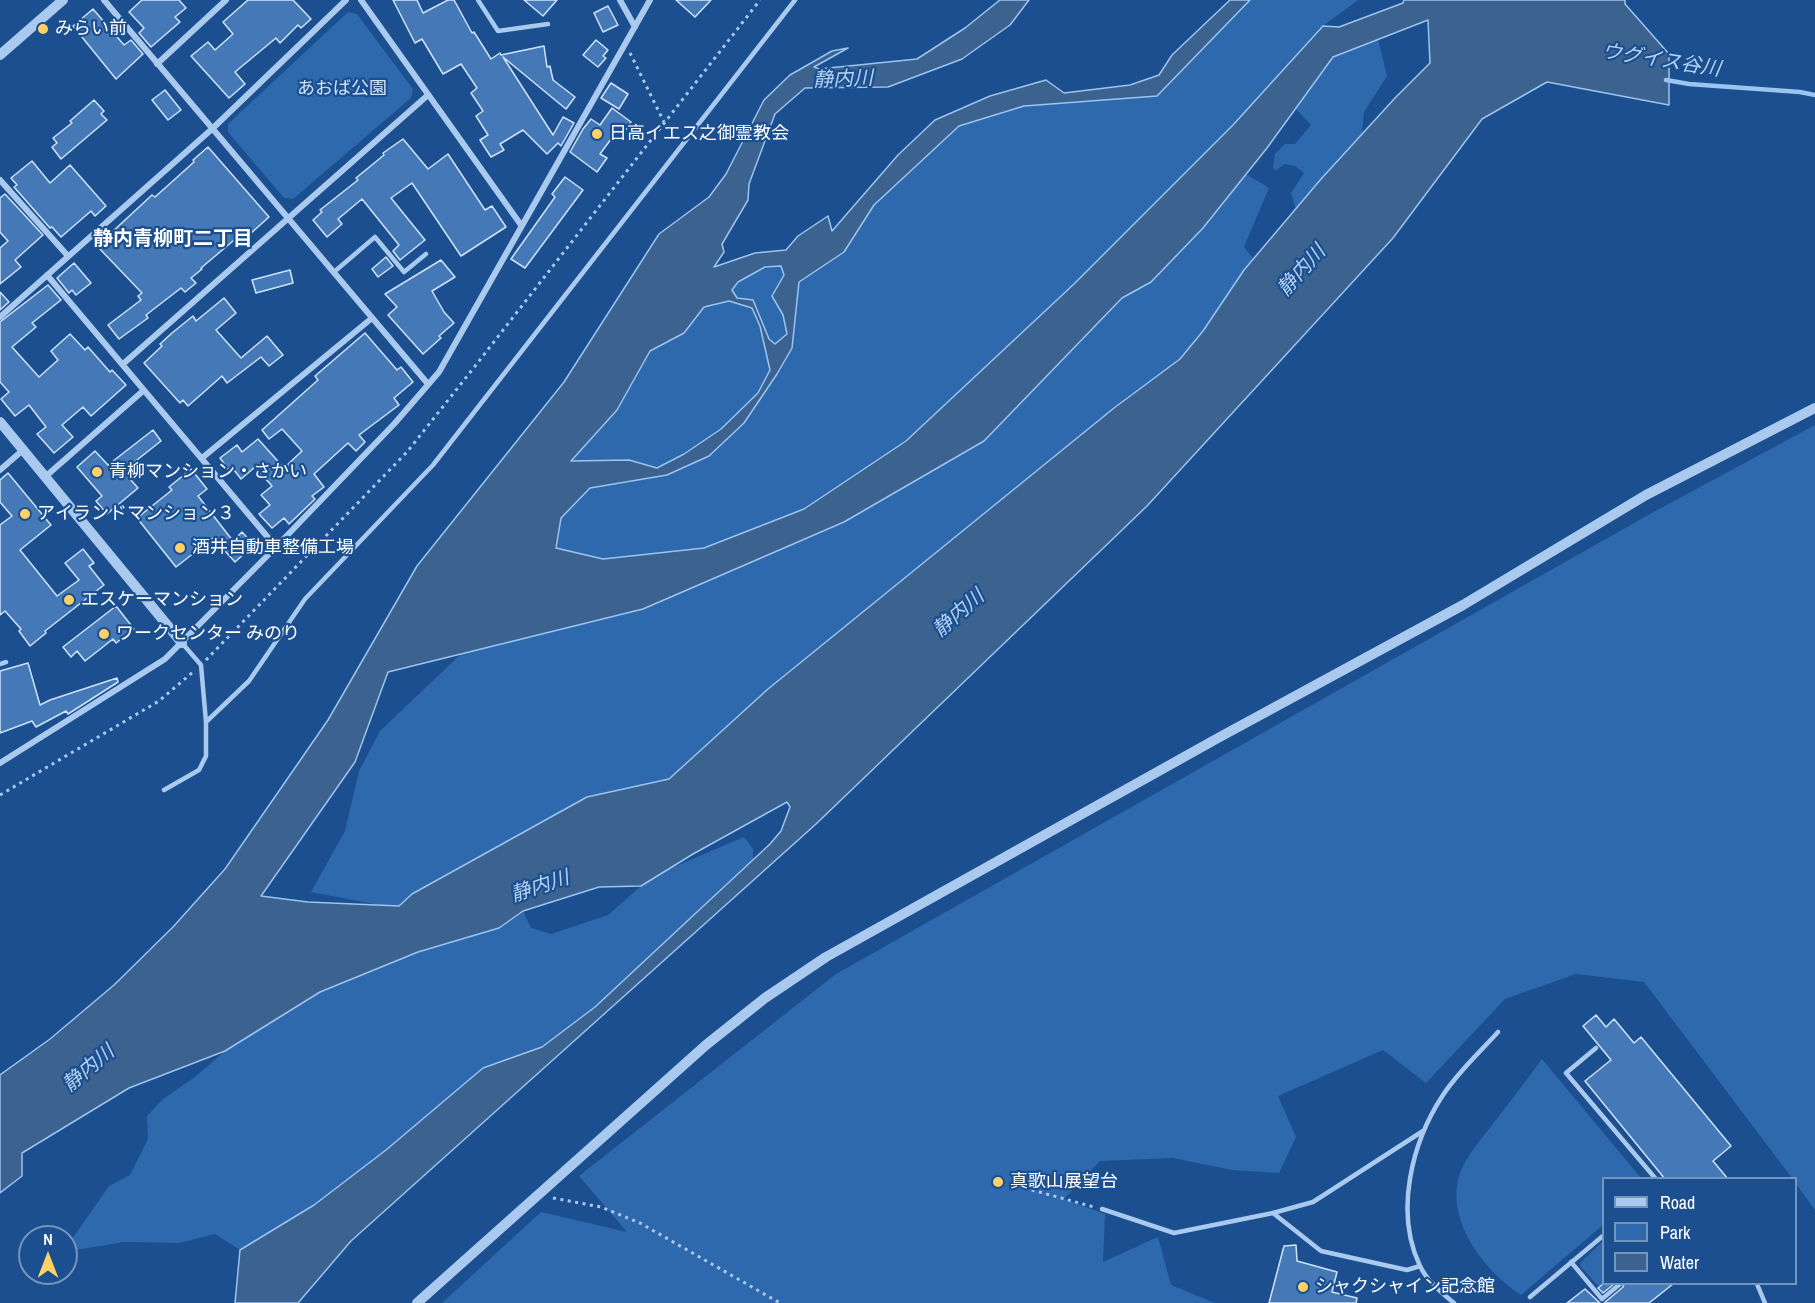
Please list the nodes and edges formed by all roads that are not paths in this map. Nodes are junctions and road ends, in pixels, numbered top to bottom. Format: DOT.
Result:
graph roads {
  1 [pos="63,0"];
  2 [pos="104,0"];
  3 [pos="226,0"];
  4 [pos="346,0"];
  5 [pos="361,0"];
  6 [pos="478,0"];
  7 [pos="620,0"];
  8 [pos="650,0"];
  9 [pos="795,0"];
  10 [pos="548,24"];
  11 [pos="635,27"];
  12 [pos="0,55"];
  13 [pos="157,64"];
  14 [pos="428,95"];
  15 [pos="401,119"];
  16 [pos="406,126"];
  17 [pos="212,129"];
  18 [pos="0,180"];
  19 [pos="289,219"];
  20 [pos="521,225"];
  21 [pos="426,254"];
  22 [pos="68,256"];
  23 [pos="334,272"];
  24 [pos="46,275"];
  25 [pos="0,316"];
  26 [pos="372,318"];
  27 [pos="123,364"];
  28 [pos="429,384"];
  29 [pos="144,390"];
  30 [pos="1815,408"];
  31 [pos="0,422"];
  32 [pos="23,450"];
  33 [pos="202,458"];
  34 [pos="0,470"];
  35 [pos="45,477"];
  36 [pos="276,547"];
  37 [pos="182,643"];
  38 [pos="206,723"];
  39 [pos="0,763"];
  40 [pos="164,790"];
  41 [pos="1498,1032"];
  42 [pos="1596,1048"];
  43 [pos="1423,1131"];
  44 [pos="1653,1177"];
  45 [pos="1102,1209"];
  46 [pos="1273,1214"];
  47 [pos="1602,1237"];
  48 [pos="1571,1262"];
  49 [pos="1420,1266"];
  50 [pos="1619,1285"];
  51 [pos="1757,1285"];
  52 [pos="1530,1297"];
  53 [pos="417,1303"];
  54 [pos="1454,1303"];
  55 [pos="1765,1303"];
  1 -- 12 [label="street"];
  2 -- 13 [label="street"];
  3 -- 13 [label="street"];
  4 -- 17 [label="street"];
  5 -- 14 [label="street"];
  6 -- 10 [label="lane"];
  7 -- 11 [label="street"];
  8 -- 11 [label="street"];
  9 -- 38 [label="lane"];
  11 -- 20 [label="street"];
  13 -- 17 [label="street"];
  14 -- 15 [label="street"];
  14 -- 20 [label="street"];
  15 -- 16 [label="lane"];
  15 -- 19 [label="street"];
  17 -- 19 [label="street"];
  17 -- 22 [label="street"];
  18 -- 22 [label="street"];
  19 -- 23 [label="street"];
  19 -- 27 [label="street"];
  20 -- 28 [label="street"];
  21 -- 23 [label="lane"];
  22 -- 24 [label="street"];
  23 -- 26 [label="street"];
  24 -- 25 [label="street"];
  24 -- 27 [label="street"];
  26 -- 28 [label="street"];
  26 -- 33 [label="street"];
  27 -- 29 [label="street"];
  28 -- 36 [label="street"];
  29 -- 33 [label="street"];
  29 -- 35 [label="street"];
  30 -- 53 [label="street"];
  31 -- 32 [label="street"];
  32 -- 34 [label="street"];
  32 -- 35 [label="street"];
  33 -- 36 [label="street"];
  35 -- 37 [label="street"];
  36 -- 37 [label="street"];
  37 -- 38 [label="lane"];
  37 -- 39 [label="street"];
  38 -- 40 [label="lane"];
  41 -- 43 [label="lane"];
  42 -- 44 [label="lane"];
  43 -- 46 [label="lane"];
  43 -- 49 [label="lane"];
  45 -- 46 [label="lane"];
  46 -- 49 [label="lane"];
  47 -- 48 [label="lane"];
  48 -- 50 [label="lane"];
  48 -- 52 [label="lane"];
  49 -- 54 [label="lane"];
  51 -- 55 [label="lane"];
}
